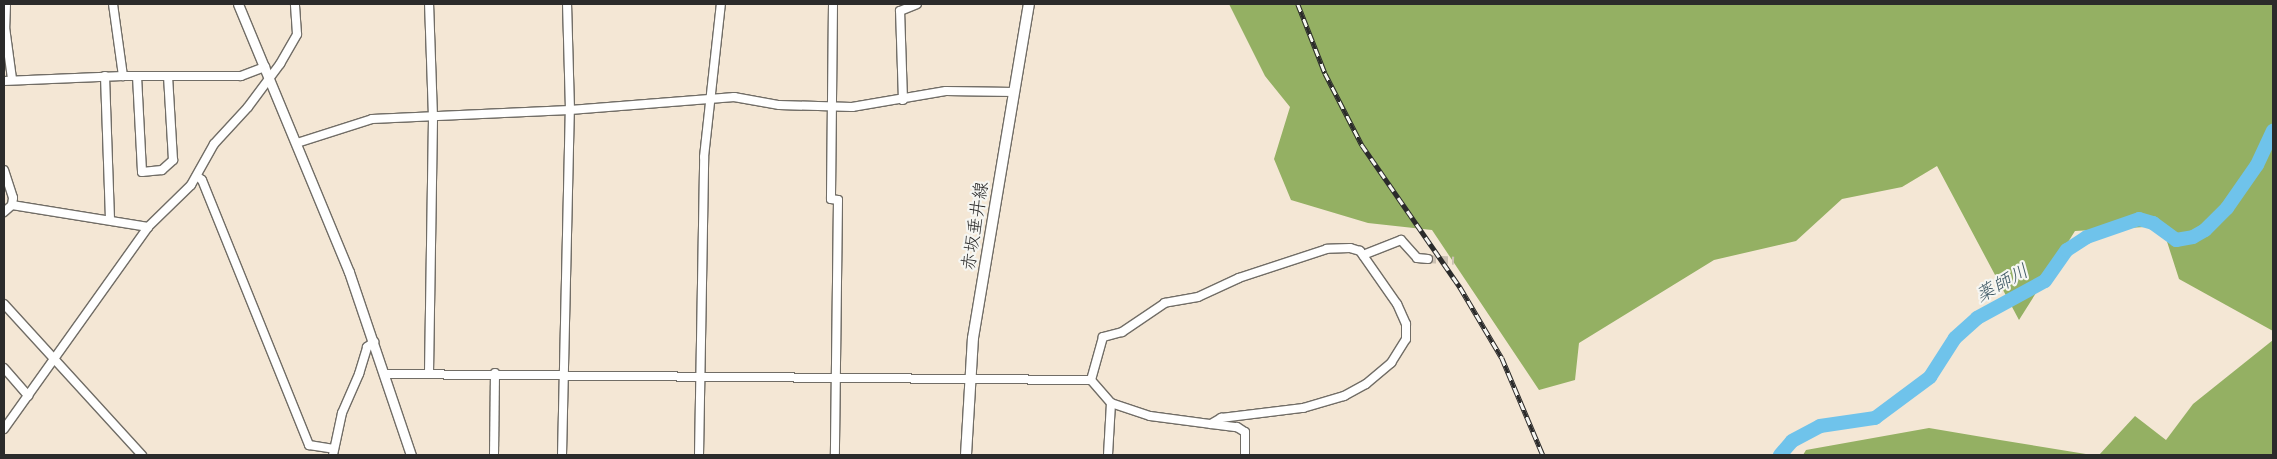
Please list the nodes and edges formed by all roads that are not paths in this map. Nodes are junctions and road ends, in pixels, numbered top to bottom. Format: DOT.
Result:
graph roads {
  1 [pos="6,4"];
  2 [pos="113,4"];
  3 [pos="238,4"];
  4 [pos="295,4"];
  5 [pos="429,4"];
  6 [pos="567,4"];
  7 [pos="721,4"];
  8 [pos="833,4"];
  9 [pos="917,4"];
  10 [pos="1028,4"];
  11 [pos="265,67"];
  12 [pos="105,76"];
  13 [pos="123,76"];
  14 [pos="137,76"];
  15 [pos="168,78"];
  16 [pos="269,78"];
  17 [pos="12,79"];
  18 [pos="4,81"];
  19 [pos="1014,92"];
  20 [pos="712,99"];
  21 [pos="903,100"];
  22 [pos="830,105"];
  23 [pos="570,110"];
  24 [pos="433,117"];
  25 [pos="297,144"];
  26 [pos="4,170"];
  27 [pos="197,176"];
  28 [pos="12,205"];
  29 [pos="4,212"];
  30 [pos="110,220"];
  31 [pos="148,227"];
  32 [pos="1363,255"];
  33 [pos="1428,259"];
  34 [pos="4,304"];
  35 [pos="374,342"];
  36 [pos="53,361"];
  37 [pos="4,368"];
  38 [pos="495,373"];
  39 [pos="384,374"];
  40 [pos="429,374"];
  41 [pos="564,374"];
  42 [pos="700,376"];
  43 [pos="836,378"];
  44 [pos="970,378"];
  45 [pos="1091,380"];
  46 [pos="28,396"];
  47 [pos="1111,403"];
  48 [pos="1211,424"];
  49 [pos="4,429"];
  50 [pos="333,452"];
  51 [pos="142,455"];
  52 [pos="410,455"];
  53 [pos="494,455"];
  54 [pos="562,455"];
  55 [pos="699,455"];
  56 [pos="835,455"];
  57 [pos="966,455"];
  58 [pos="1108,455"];
  59 [pos="1245,455"];
  1 -- 17 [label="street"];
  2 -- 13 [label="street"];
  3 -- 11 [label="street"];
  4 -- 16 [label="street"];
  5 -- 24 [label="street"];
  6 -- 23 [label="street"];
  7 -- 20 [label="street"];
  8 -- 22 [label="street"];
  9 -- 21 [label="street"];
  10 -- 19 [label="main road, 赤坂垂井線"];
  11 -- 15 [label="street"];
  11 -- 16 [label="street"];
  12 -- 13 [label="street"];
  12 -- 17 [label="street"];
  12 -- 30 [label="street"];
  13 -- 14 [label="street"];
  14 -- 15 [label="street"];
  14 -- 15 [label="street"];
  16 -- 25 [label="street"];
  16 -- 27 [label="street"];
  17 -- 18 [label="street"];
  19 -- 21 [label="street"];
  19 -- 44 [label="main road, 赤坂垂井線"];
  20 -- 22 [label="street"];
  20 -- 23 [label="street"];
  20 -- 42 [label="street"];
  21 -- 22 [label="street"];
  22 -- 43 [label="street"];
  23 -- 24 [label="street"];
  23 -- 41 [label="street"];
  24 -- 25 [label="street"];
  24 -- 40 [label="street"];
  25 -- 35 [label="street"];
  26 -- 28 [label="street"];
  27 -- 31 [label="street"];
  27 -- 50 [label="street"];
  28 -- 29 [label="street"];
  28 -- 30 [label="street"];
  30 -- 31 [label="street"];
  31 -- 36 [label="street"];
  32 -- 33 [label="street"];
  32 -- 45 [label="street"];
  32 -- 48 [label="street"];
  34 -- 36 [label="street"];
  35 -- 39 [label="street"];
  35 -- 50 [label="street"];
  36 -- 46 [label="street"];
  36 -- 51 [label="street"];
  37 -- 46 [label="street"];
  38 -- 40 [label="street"];
  38 -- 41 [label="street"];
  38 -- 53 [label="street"];
  39 -- 40 [label="street"];
  39 -- 52 [label="street"];
  41 -- 42 [label="street"];
  41 -- 54 [label="street"];
  42 -- 43 [label="street"];
  42 -- 55 [label="street"];
  43 -- 44 [label="street"];
  43 -- 56 [label="street"];
  44 -- 45 [label="street"];
  44 -- 57 [label="main road, 赤坂垂井線"];
  45 -- 47 [label="street"];
  46 -- 49 [label="street"];
  47 -- 48 [label="street"];
  47 -- 58 [label="street"];
  48 -- 59 [label="street"];
}
